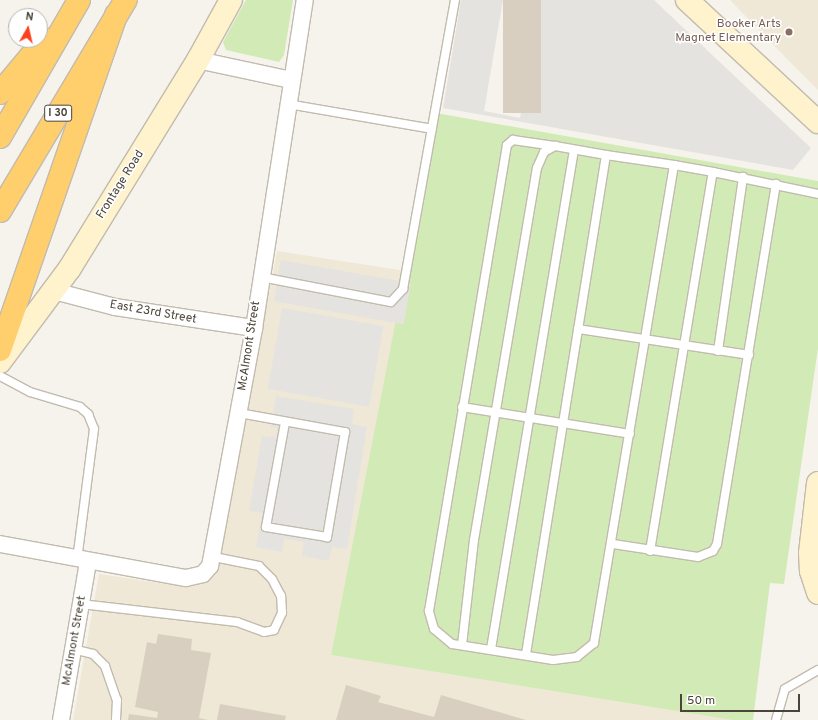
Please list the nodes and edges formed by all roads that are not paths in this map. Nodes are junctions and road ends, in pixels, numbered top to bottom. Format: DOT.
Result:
graph roads {
  1 [pos="79,0"];
  2 [pos="231,0"];
  3 [pos="305,0"];
  4 [pos="455,0"];
  5 [pos="687,0"];
  6 [pos="121,8"];
  7 [pos="198,60"];
  8 [pos="291,80"];
  9 [pos="0,93"];
  10 [pos="288,104"];
  11 [pos="818,122"];
  12 [pos="432,129"];
  13 [pos="0,137"];
  14 [pos="555,146"];
  15 [pos="574,150"];
  16 [pos="606,155"];
  17 [pos="674,165"];
  18 [pos="713,172"];
  19 [pos="743,177"];
  20 [pos="776,184"];
  21 [pos="818,194"];
  22 [pos="0,211"];
  23 [pos="261,277"];
  24 [pos="54,291"];
  25 [pos="254,328"];
  26 [pos="578,329"];
  27 [pos="646,339"];
  28 [pos="684,346"];
  29 [pos="0,350"];
  30 [pos="718,351"];
  31 [pos="749,355"];
  32 [pos="0,362"];
  33 [pos="0,376"];
  34 [pos="462,407"];
  35 [pos="495,411"];
  36 [pos="239,413"];
  37 [pos="529,418"];
  38 [pos="285,422"];
  39 [pos="563,424"];
  40 [pos="630,434"];
  41 [pos="818,483"];
  42 [pos="0,544"];
  43 [pos="613,544"];
  44 [pos="650,551"];
  45 [pos="214,557"];
  46 [pos="83,561"];
  47 [pos="818,593"];
  48 [pos="81,604"];
  49 [pos="462,645"];
  50 [pos="73,649"];
  51 [pos="491,649"];
  52 [pos="526,654"];
  53 [pos="818,670"];
  54 [pos="61,720"];
  55 [pos="116,720"];
  56 [pos="776,720"];
  1 -- 9 [label="highway"];
  1 -- 13 [label="highway"];
  2 -- 7 [label="main road, Frontage Road"];
  3 -- 8 [label="street, McAlmont Street"];
  4 -- 12 [label="lane"];
  5 -- 11 [label="main road"];
  6 -- 22 [label="highway, I 30"];
  6 -- 29 [label="highway"];
  7 -- 8 [label="street"];
  7 -- 24 [label="main road, Frontage Road"];
  8 -- 10 [label="street, McAlmont Street"];
  10 -- 12 [label="lane"];
  10 -- 23 [label="street, McAlmont Street"];
  12 -- 23 [label="lane"];
  14 -- 15 [label="lane"];
  14 -- 34 [label="lane"];
  14 -- 35 [label="lane"];
  15 -- 16 [label="lane"];
  15 -- 37 [label="lane"];
  16 -- 17 [label="lane"];
  16 -- 26 [label="lane"];
  17 -- 18 [label="lane"];
  17 -- 27 [label="lane"];
  18 -- 19 [label="lane"];
  18 -- 28 [label="lane"];
  19 -- 20 [label="lane"];
  19 -- 30 [label="lane"];
  20 -- 21 [label="lane"];
  20 -- 31 [label="lane"];
  23 -- 25 [label="street, McAlmont Street"];
  24 -- 25 [label="street, East 23rd Street"];
  24 -- 32 [label="main road, Frontage Road"];
  25 -- 36 [label="street, McAlmont Street"];
  26 -- 27 [label="lane"];
  26 -- 39 [label="lane"];
  27 -- 28 [label="lane"];
  27 -- 40 [label="lane"];
  28 -- 30 [label="lane"];
  28 -- 44 [label="lane"];
  30 -- 31 [label="lane"];
  31 -- 44 [label="lane"];
  33 -- 46 [label="lane"];
  34 -- 35 [label="lane"];
  34 -- 49 [label="lane"];
  35 -- 37 [label="lane"];
  35 -- 49 [label="lane"];
  36 -- 38 [label="lane"];
  36 -- 45 [label="street, McAlmont Street"];
  37 -- 39 [label="lane"];
  37 -- 51 [label="lane"];
  38 -- 38 [label="lane"];
  39 -- 40 [label="lane"];
  39 -- 52 [label="lane"];
  40 -- 43 [label="lane"];
  41 -- 47 [label="main road"];
  42 -- 46 [label="street"];
  43 -- 44 [label="lane"];
  43 -- 52 [label="lane"];
  45 -- 46 [label="street, McAlmont Street"];
  45 -- 48 [label="lane"];
  46 -- 48 [label="street, McAlmont Street"];
  48 -- 50 [label="street, McAlmont Street"];
  49 -- 51 [label="lane"];
  50 -- 54 [label="street, McAlmont Street"];
  50 -- 55 [label="lane"];
  51 -- 52 [label="lane"];
  53 -- 56 [label="lane"];
}
